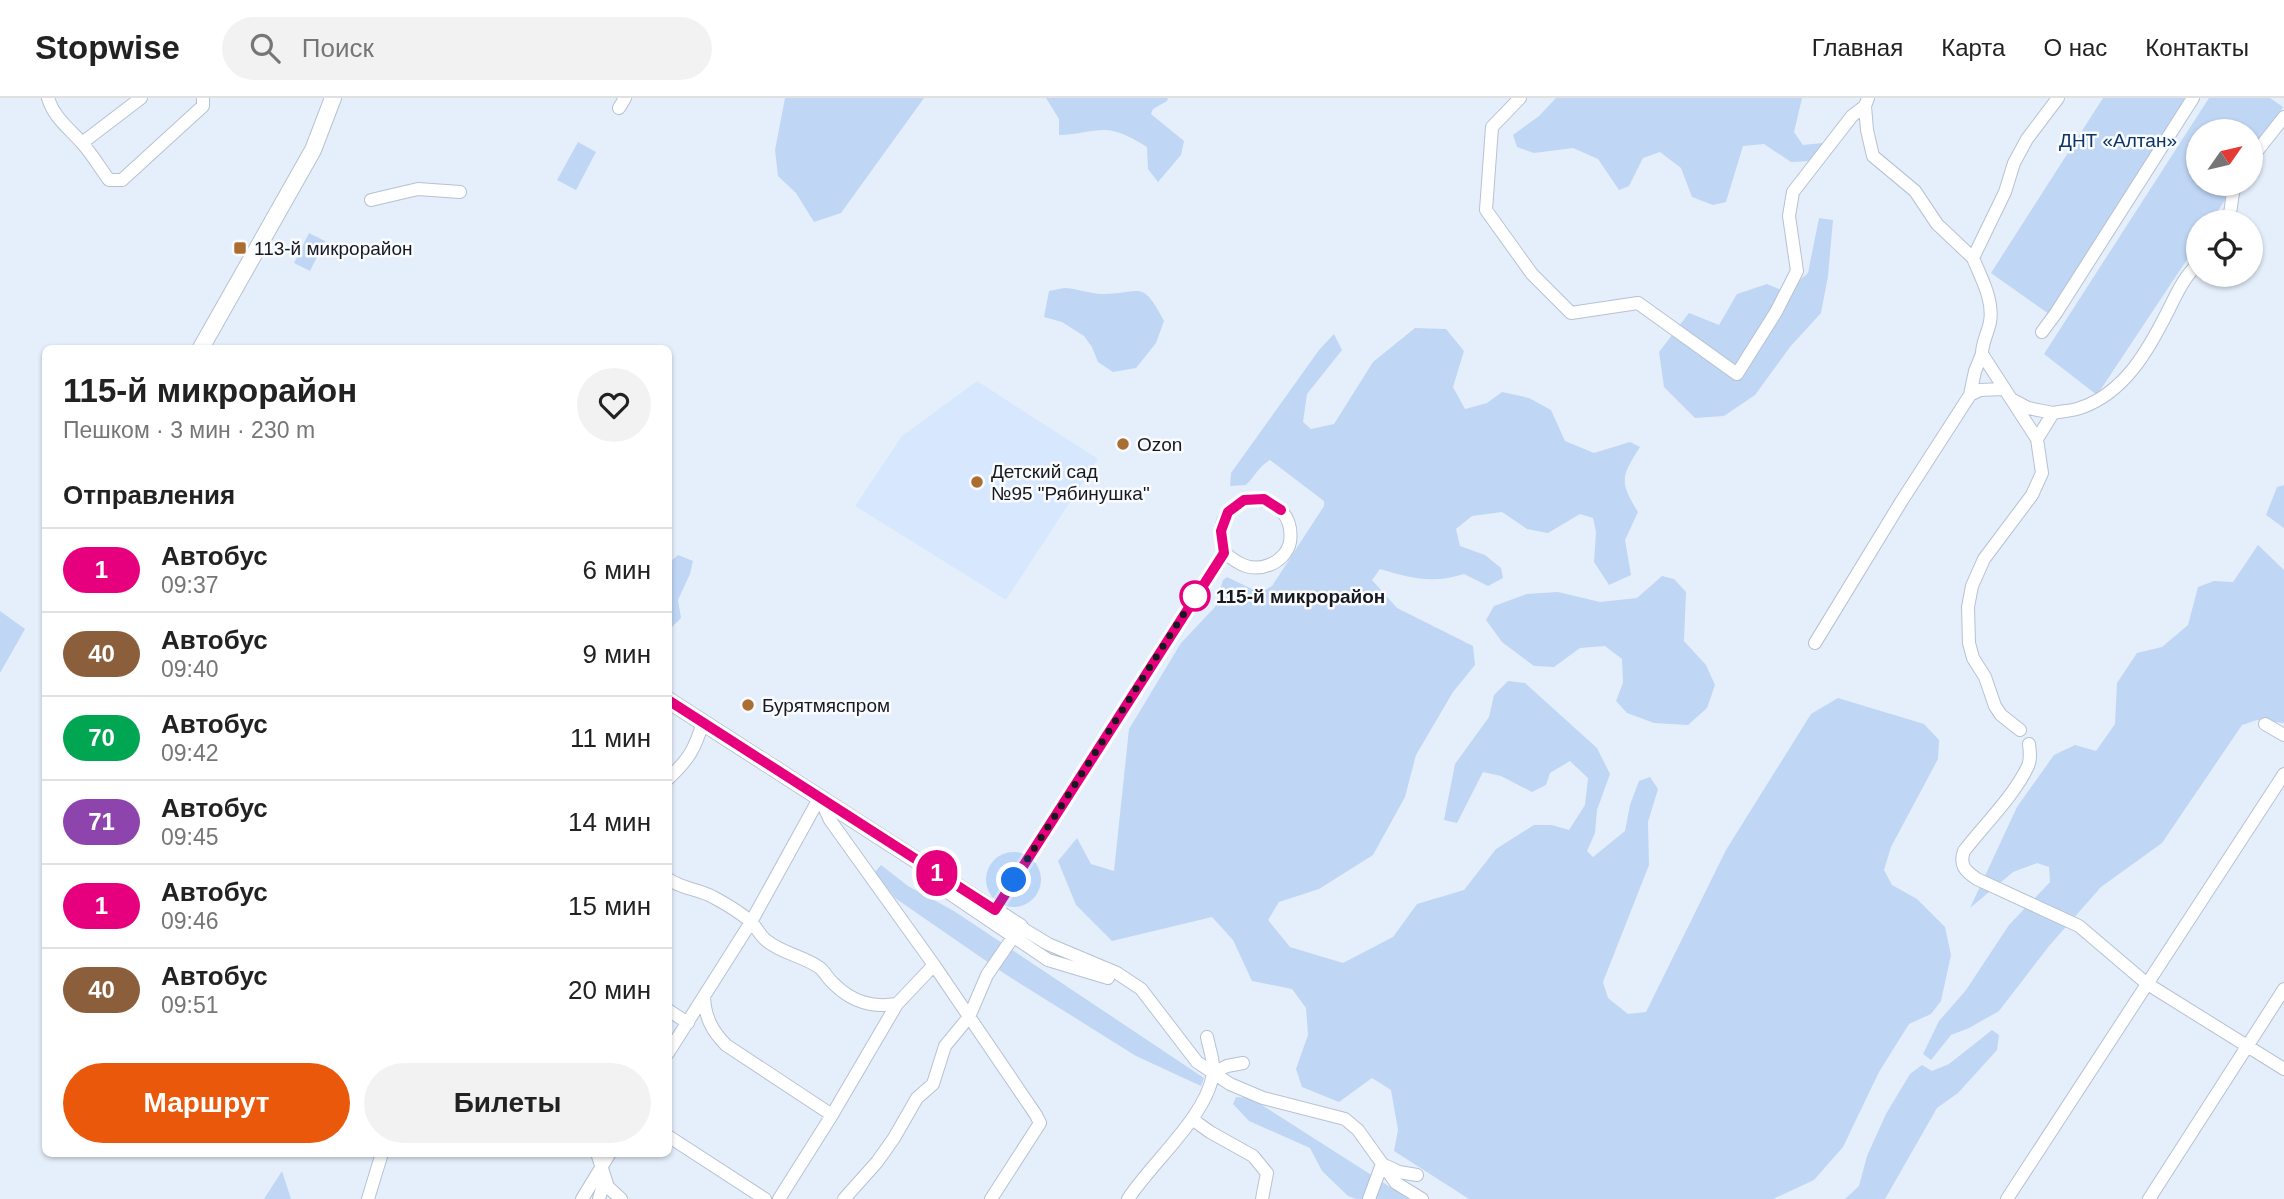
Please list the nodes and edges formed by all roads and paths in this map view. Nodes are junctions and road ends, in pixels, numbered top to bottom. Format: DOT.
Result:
graph roads {
  1 [pos="48,98"];
  2 [pos="141,98"];
  3 [pos="203,98"];
  4 [pos="333,98"];
  5 [pos="1520,98"];
  6 [pos="2058,98"];
  7 [pos="2193,98"];
  8 [pos="1866,102"];
  9 [pos="2284,117"];
  10 [pos="82,143"];
  11 [pos="2263,144"];
  12 [pos="460,192"];
  13 [pos="370,200"];
  14 [pos="1973,258"];
  15 [pos="2186,279"];
  16 [pos="2042,332"];
  17 [pos="203,345"];
  18 [pos="1982,354"];
  19 [pos="2007,394"];
  20 [pos="1970,395"];
  21 [pos="2053,413"];
  22 [pos="2037,439"];
  23 [pos="1224,553"];
  24 [pos="1815,643"];
  25 [pos="672,703"];
  26 [pos="703,722"];
  27 [pos="2265,724"];
  28 [pos="2020,730"];
  29 [pos="2284,735"];
  30 [pos="2029,744"];
  31 [pos="2284,774"];
  32 [pos="672,775"];
  33 [pos="820,797"];
  34 [pos="672,882"];
  35 [pos="940,887"];
  36 [pos="995,910"];
  37 [pos="751,922"];
  38 [pos="1017,932"];
  39 [pos="934,965"];
  40 [pos="2146,983"];
  41 [pos="2284,989"];
  42 [pos="704,996"];
  43 [pos="897,1004"];
  44 [pos="672,1013"];
  45 [pos="969,1017"];
  46 [pos="688,1023"];
  47 [pos="1207,1037"];
  48 [pos="2248,1046"];
  49 [pos="672,1047"];
  50 [pos="1243,1063"];
  51 [pos="2284,1069"];
  52 [pos="1213,1073"];
  53 [pos="832,1115"];
  54 [pos="1192,1119"];
  55 [pos="672,1139"];
  56 [pos="381,1157"];
  57 [pos="598,1157"];
  58 [pos="609,1157"];
  59 [pos="1382,1164"];
  60 [pos="604,1173"];
  61 [pos="1417,1175"];
  62 [pos="368,1199"];
  63 [pos="582,1199"];
  64 [pos="599,1199"];
  65 [pos="621,1199"];
  66 [pos="765,1199"];
  67 [pos="779,1199"];
  68 [pos="844,1199"];
  69 [pos="991,1199"];
  70 [pos="1128,1199"];
  71 [pos="1262,1199"];
  72 [pos="1369,1199"];
  73 [pos="1422,1199"];
  74 [pos="2007,1199"];
  75 [pos="2149,1199"];
  1 -- 10 [label="street"];
  2 -- 10 [label="street"];
  3 -- 10 [label="street"];
  4 -- 17 [label="street"];
  5 -- 8 [label="street"];
  6 -- 14 [label="street"];
  7 -- 16 [label="street"];
  8 -- 14 [label="street"];
  9 -- 11 [label="street"];
  12 -- 13 [label="street"];
  14 -- 18 [label="street"];
  15 -- 21 [label="street"];
  18 -- 19 [label="street"];
  18 -- 20 [label="street"];
  19 -- 20 [label="street"];
  19 -- 21 [label="street"];
  19 -- 22 [label="street"];
  20 -- 24 [label="street"];
  21 -- 22 [label="street"];
  22 -- 28 [label="street"];
  23 -- 23 [label="street"];
  23 -- 36 [label="street"];
  25 -- 26 [label="street"];
  26 -- 32 [label="street"];
  26 -- 33 [label="street"];
  27 -- 29 [label="street"];
  30 -- 40 [label="street"];
  31 -- 40 [label="street"];
  33 -- 36 [label="street"];
  33 -- 37 [label="street"];
  33 -- 39 [label="street"];
  34 -- 37 [label="street"];
  35 -- 38 [label="street"];
  36 -- 38 [label="street"];
  37 -- 42 [label="street"];
  37 -- 43 [label="street"];
  38 -- 45 [label="street"];
  38 -- 52 [label="street"];
  39 -- 43 [label="street"];
  39 -- 45 [label="street"];
  40 -- 48 [label="street"];
  40 -- 74 [label="street"];
  41 -- 48 [label="street"];
  42 -- 46 [label="street"];
  42 -- 53 [label="street"];
  43 -- 53 [label="street"];
  44 -- 46 [label="street"];
  45 -- 68 [label="street"];
  45 -- 69 [label="street"];
  46 -- 49 [label="street"];
  47 -- 52 [label="street"];
  48 -- 51 [label="street"];
  48 -- 75 [label="street"];
  50 -- 52 [label="street"];
  52 -- 54 [label="street"];
  52 -- 59 [label="street"];
  53 -- 67 [label="street"];
  54 -- 70 [label="street"];
  54 -- 71 [label="street"];
  55 -- 66 [label="street"];
  56 -- 62 [label="street"];
  57 -- 60 [label="street"];
  58 -- 60 [label="street"];
  59 -- 61 [label="street"];
  59 -- 72 [label="street"];
  59 -- 73 [label="street"];
  60 -- 63 [label="street"];
  60 -- 64 [label="street"];
  60 -- 65 [label="street"];
}
